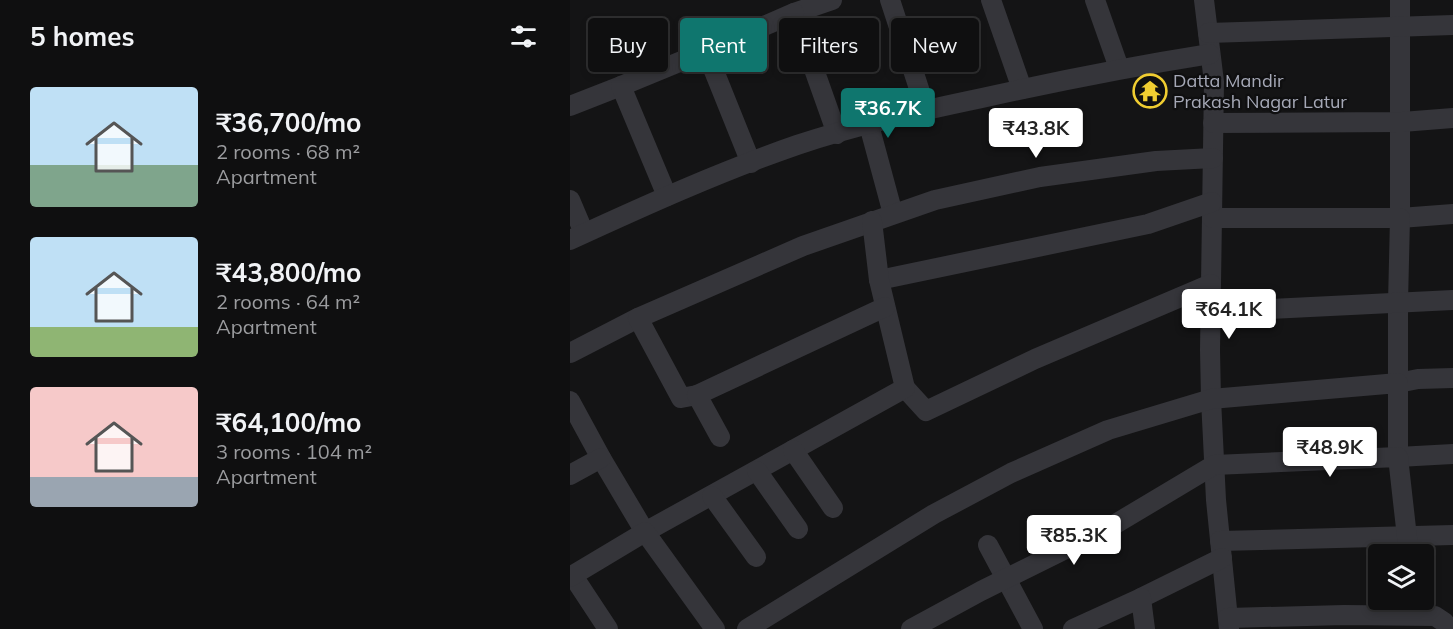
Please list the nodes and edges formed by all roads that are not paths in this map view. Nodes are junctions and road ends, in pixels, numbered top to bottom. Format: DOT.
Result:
graph roads {
  1 [pos="832,0"];
  2 [pos="890,0"];
  3 [pos="992,0"];
  4 [pos="1095,0"];
  5 [pos="1204,0"];
  6 [pos="1400,0"];
  7 [pos="794,13"];
  8 [pos="767,25"];
  9 [pos="1453,25"];
  10 [pos="1401,27"];
  11 [pos="1208,33"];
  12 [pos="1210,54"];
  13 [pos="680,62"];
  14 [pos="1119,68"];
  15 [pos="714,72"];
  16 [pos="621,86"];
  17 [pos="1022,89"];
  18 [pos="570,106"];
  19 [pos="927,110"];
  20 [pos="1453,118"];
  21 [pos="1402,122"];
  22 [pos="1213,123"];
  23 [pos="869,124"];
  24 [pos="837,134"];
  25 [pos="1213,158"];
  26 [pos="751,163"];
  27 [pos="668,196"];
  28 [pos="570,200"];
  29 [pos="1212,210"];
  30 [pos="893,214"];
  31 [pos="1453,214"];
  32 [pos="1401,218"];
  33 [pos="872,221"];
  34 [pos="577,237"];
  35 [pos="879,280"];
  36 [pos="1211,284"];
  37 [pos="1453,300"];
  38 [pos="1398,303"];
  39 [pos="885,307"];
  40 [pos="1210,312"];
  41 [pos="638,318"];
  42 [pos="570,353"];
  43 [pos="1453,378"];
  44 [pos="1398,383"];
  45 [pos="905,388"];
  46 [pos="697,395"];
  47 [pos="1211,399"];
  48 [pos="570,401"];
  49 [pos="720,437"];
  50 [pos="794,450"];
  51 [pos="1453,454"];
  52 [pos="1398,457"];
  53 [pos="600,458"];
  54 [pos="1214,465"];
  55 [pos="757,471"];
  56 [pos="570,475"];
  57 [pos="712,496"];
  58 [pos="833,508"];
  59 [pos="798,529"];
  60 [pos="645,532"];
  61 [pos="1453,535"];
  62 [pos="1407,544"];
  63 [pos="1415,544"];
  64 [pos="988,545"];
  65 [pos="1368,547"];
  66 [pos="1221,550"];
  67 [pos="756,557"];
  68 [pos="571,577"];
  69 [pos="1006,579"];
  70 [pos="1141,598"];
  71 [pos="1405,610"];
  72 [pos="1420,610"];
  73 [pos="1303,622"];
  74 [pos="1347,622"];
  75 [pos="1228,623"];
  76 [pos="924,626"];
  77 [pos="608,629"];
  78 [pos="715,629"];
  79 [pos="747,629"];
  80 [pos="1033,629"];
  81 [pos="1073,629"];
  82 [pos="1145,629"];
  83 [pos="1450,629"];
  1 -- 7 [label="street"];
  2 -- 19 [label="street"];
  3 -- 17 [label="street"];
  4 -- 14 [label="street"];
  5 -- 11 [label="street"];
  6 -- 10 [label="street"];
  7 -- 8 [label="street"];
  7 -- 24 [label="street"];
  9 -- 10 [label="street"];
  10 -- 11 [label="street"];
  10 -- 21 [label="street"];
  11 -- 12 [label="street"];
  12 -- 14 [label="street"];
  12 -- 22 [label="street"];
  13 -- 16 [label="street"];
  14 -- 17 [label="street"];
  15 -- 26 [label="street"];
  16 -- 18 [label="street"];
  16 -- 27 [label="street"];
  17 -- 19 [label="street"];
  19 -- 23 [label="street"];
  20 -- 21 [label="street"];
  21 -- 22 [label="street"];
  21 -- 32 [label="street"];
  22 -- 25 [label="street"];
  23 -- 24 [label="street"];
  23 -- 30 [label="street"];
  24 -- 26 [label="street"];
  25 -- 29 [label="street"];
  25 -- 30 [label="street"];
  26 -- 27 [label="street"];
  27 -- 34 [label="street"];
  28 -- 34 [label="street"];
  29 -- 32 [label="street"];
  29 -- 35 [label="street"];
  29 -- 36 [label="street"];
  30 -- 33 [label="street"];
  31 -- 32 [label="street"];
  32 -- 38 [label="street"];
  33 -- 35 [label="street"];
  33 -- 41 [label="street"];
  35 -- 39 [label="street"];
  36 -- 40 [label="street"];
  36 -- 45 [label="street"];
  37 -- 38 [label="street"];
  38 -- 40 [label="street"];
  38 -- 44 [label="street"];
  39 -- 45 [label="street"];
  39 -- 46 [label="street"];
  40 -- 47 [label="street"];
  41 -- 42 [label="street"];
  41 -- 46 [label="street"];
  43 -- 44 [label="street"];
  44 -- 47 [label="street"];
  44 -- 52 [label="street"];
  45 -- 50 [label="street"];
  46 -- 49 [label="street"];
  47 -- 54 [label="street"];
  47 -- 79 [label="street"];
  48 -- 53 [label="street"];
  50 -- 55 [label="street"];
  50 -- 58 [label="street"];
  51 -- 52 [label="street"];
  52 -- 54 [label="street"];
  52 -- 62 [label="street"];
  53 -- 56 [label="street"];
  53 -- 60 [label="street"];
  54 -- 66 [label="street"];
  54 -- 69 [label="street"];
  55 -- 57 [label="street"];
  55 -- 59 [label="street"];
  57 -- 60 [label="street"];
  57 -- 67 [label="street"];
  60 -- 68 [label="street"];
  60 -- 78 [label="street"];
  61 -- 63 [label="street"];
  64 -- 69 [label="street"];
  65 -- 66 [label="street"];
  66 -- 70 [label="street"];
  66 -- 75 [label="street"];
  68 -- 77 [label="street"];
  69 -- 76 [label="street"];
  69 -- 80 [label="street"];
  70 -- 81 [label="street"];
  70 -- 82 [label="street"];
  71 -- 74 [label="street"];
  72 -- 83 [label="street"];
  73 -- 74 [label="street"];
  73 -- 75 [label="street"];
}
